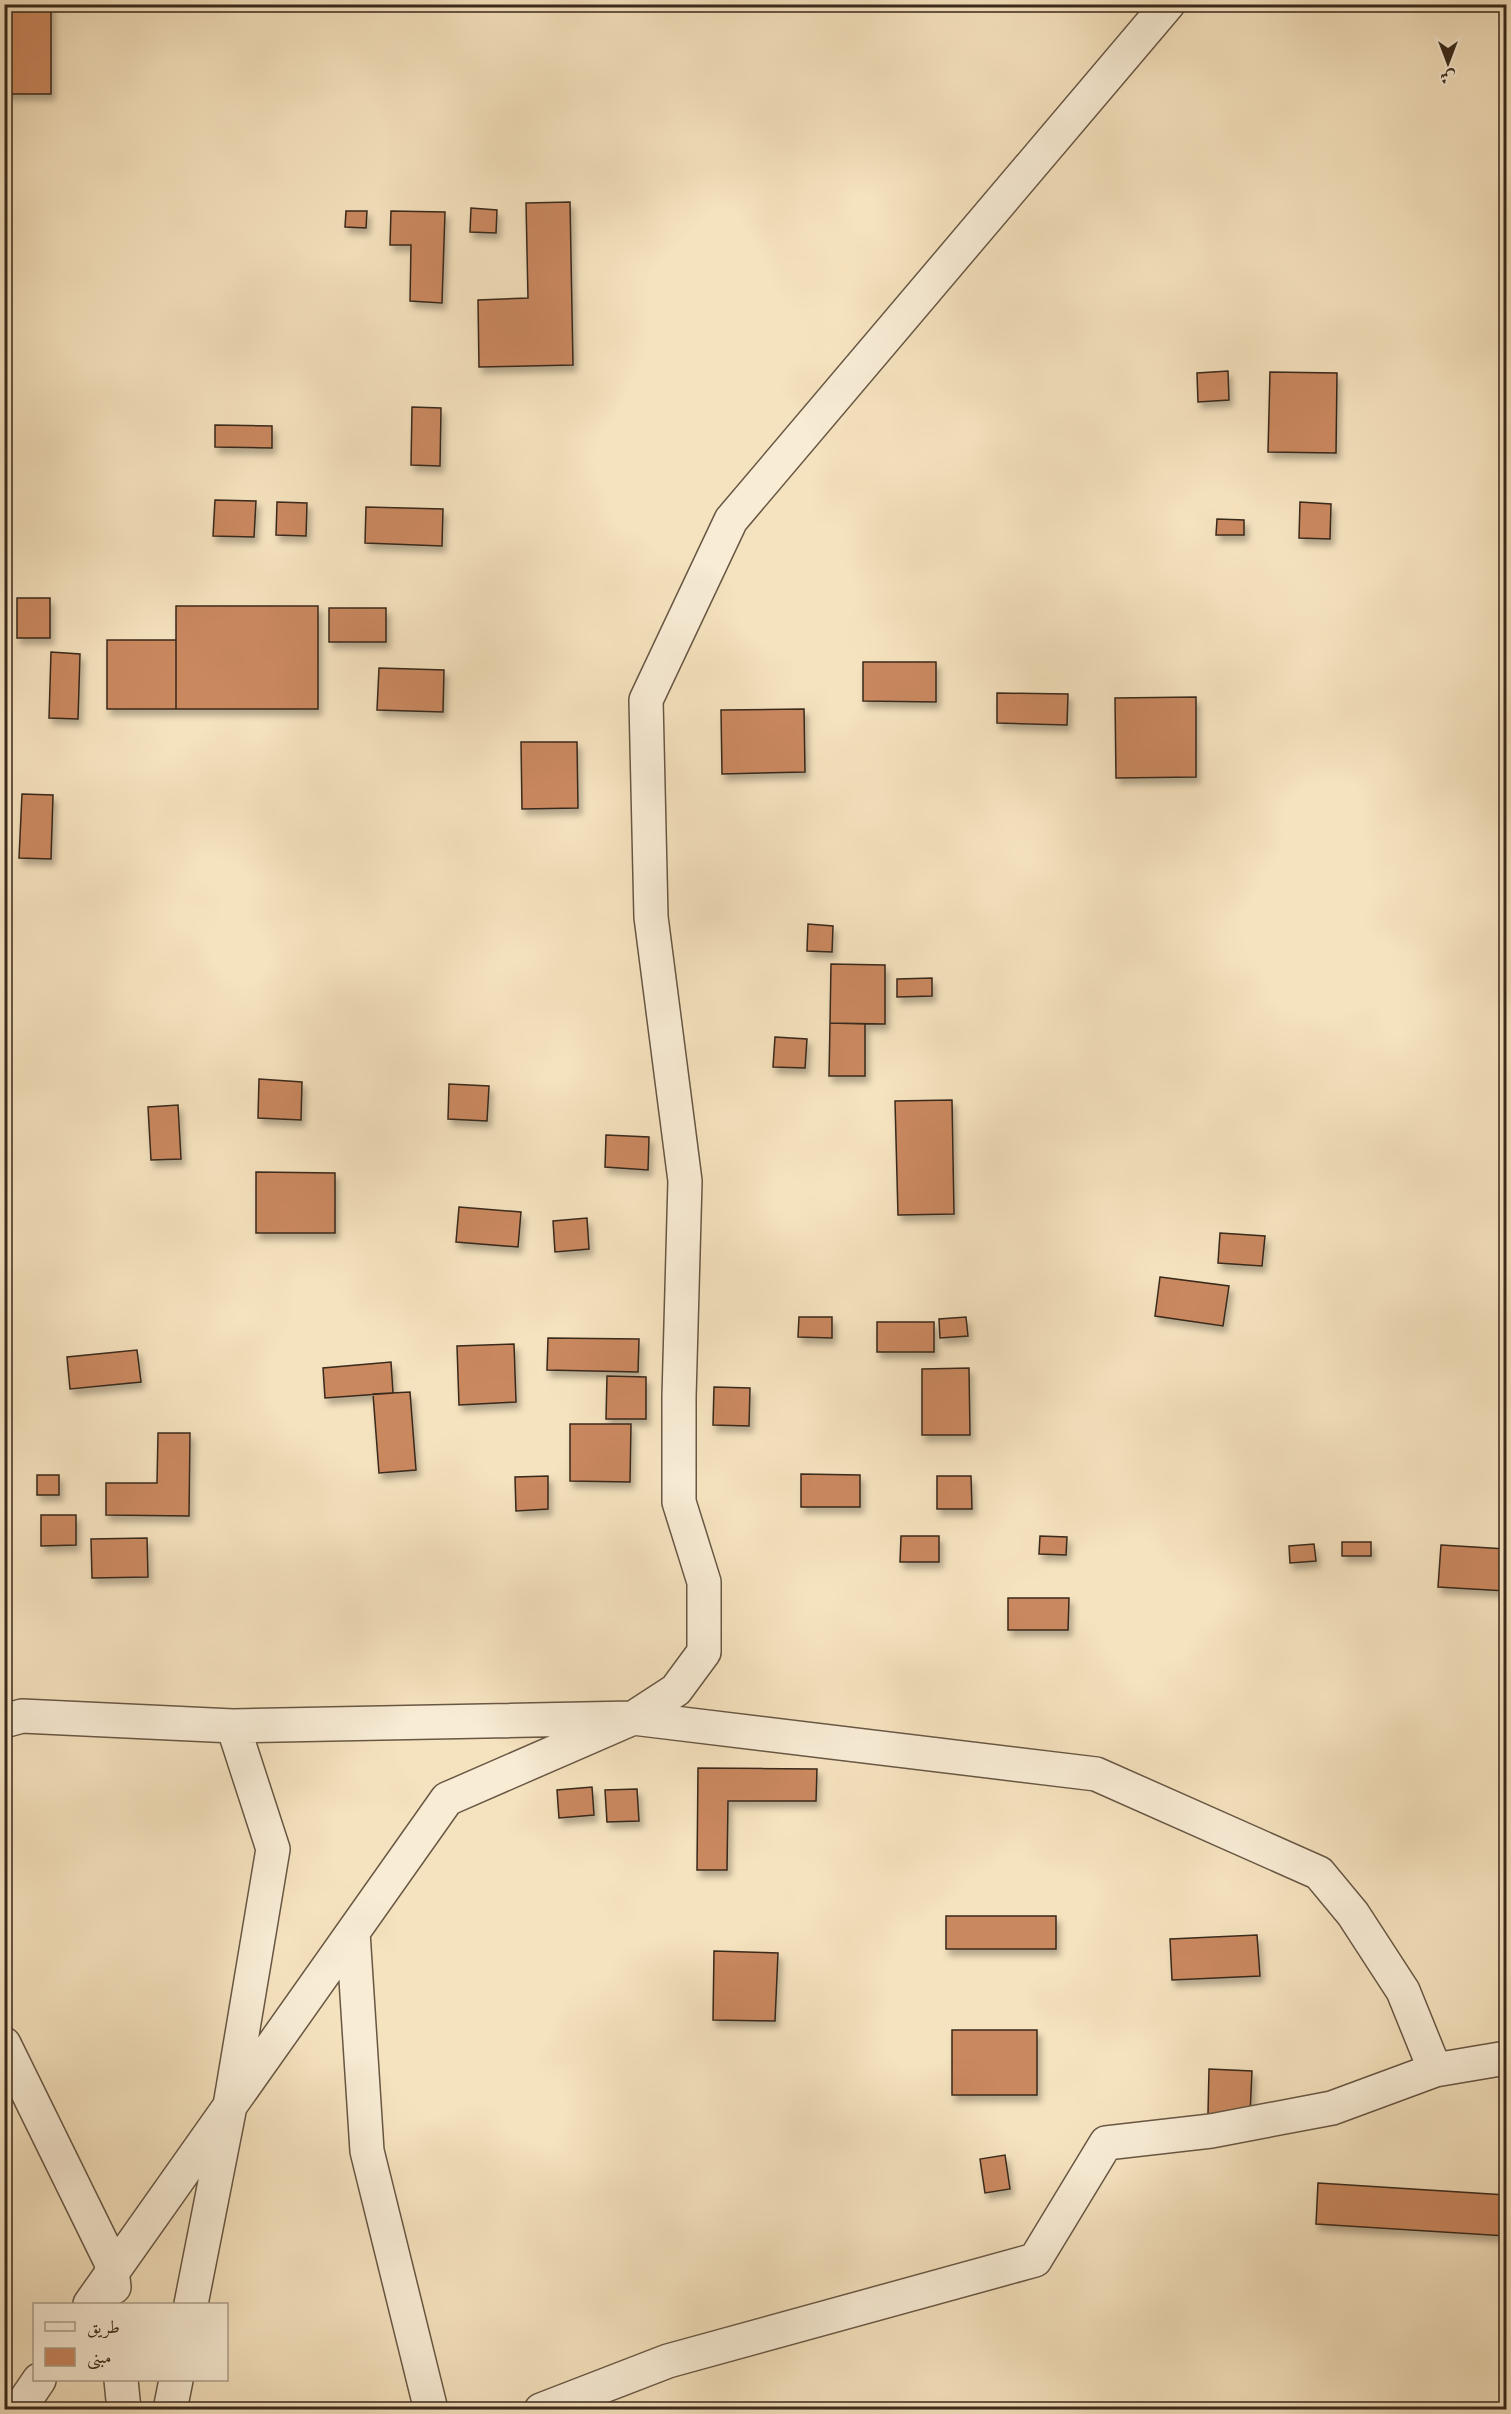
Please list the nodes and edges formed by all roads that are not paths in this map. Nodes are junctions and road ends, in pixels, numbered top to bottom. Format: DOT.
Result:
graph roads {
  1 [pos="1168,4"];
  2 [pos="633,1718"];
  3 [pos="4,1721"];
  4 [pos="233,1726"];
  5 [pos="353,1932"];
  6 [pos="4,2044"];
  7 [pos="1506,2058"];
  8 [pos="1435,2070"];
  9 [pos="230,2106"];
  10 [pos="112,2272"];
  11 [pos="91,2303"];
  12 [pos="115,2303"];
  13 [pos="191,2303"];
  14 [pos="38,2381"];
  15 [pos="121,2381"];
  16 [pos="176,2381"];
  17 [pos="4,2409"];
  18 [pos="124,2409"];
  19 [pos="170,2409"];
  20 [pos="431,2409"];
  21 [pos="541,2409"];
  1 -- 2 [label="street"];
  2 -- 4 [label="street"];
  2 -- 5 [label="street"];
  2 -- 8 [label="street"];
  3 -- 4 [label="street"];
  4 -- 9 [label="street"];
  5 -- 9 [label="street"];
  5 -- 20 [label="street"];
  6 -- 10 [label="street"];
  7 -- 8 [label="street"];
  8 -- 21 [label="street"];
  9 -- 10 [label="street"];
  9 -- 13 [label="street"];
  10 -- 11 [label="street"];
  10 -- 12 [label="street"];
  14 -- 17 [label="street"];
  15 -- 18 [label="street"];
  16 -- 19 [label="street"];
}
